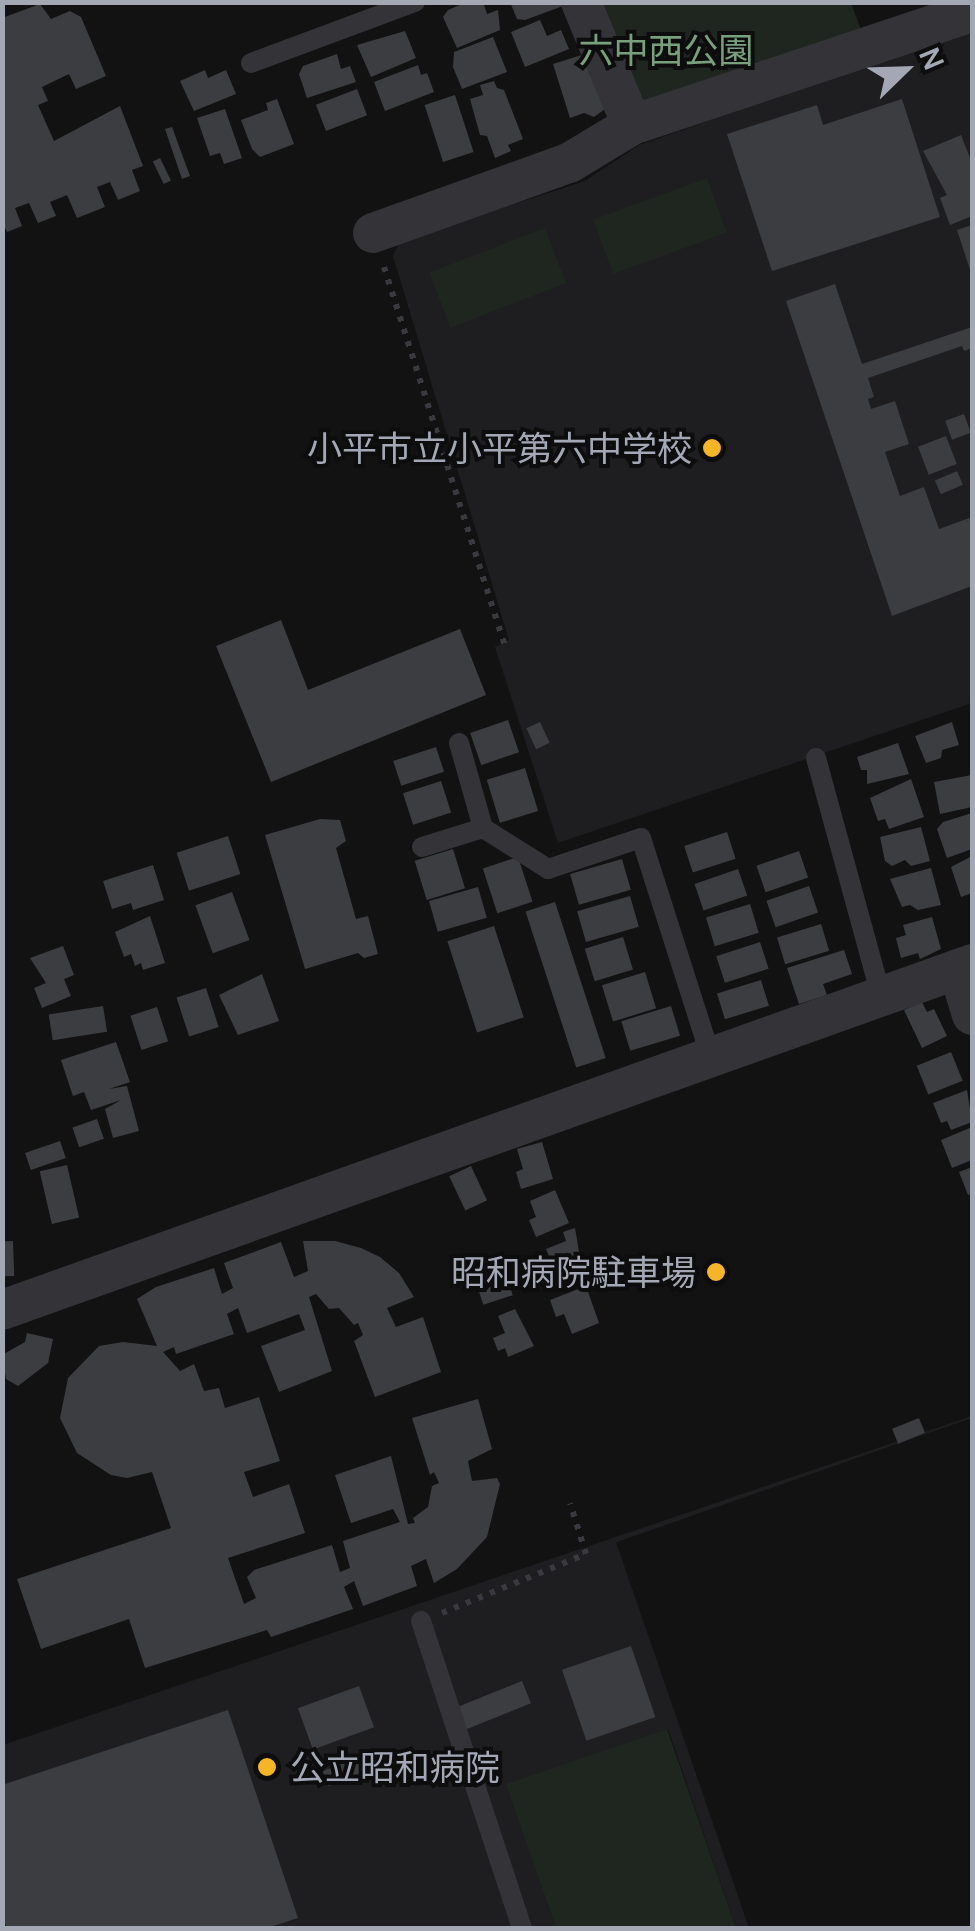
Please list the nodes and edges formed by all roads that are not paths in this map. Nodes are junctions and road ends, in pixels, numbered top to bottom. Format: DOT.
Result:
graph roads {
  1 [pos="415,2"];
  2 [pos="581,2"];
  3 [pos="972,12"];
  4 [pos="251,64"];
  5 [pos="632,125"];
  6 [pos="372,232"];
  7 [pos="459,742"];
  8 [pos="816,758"];
  9 [pos="483,828"];
  10 [pos="422,848"];
  11 [pos="965,967"];
  12 [pos="881,996"];
  13 [pos="972,1015"];
  14 [pos="710,1056"];
  15 [pos="2,1310"];
  16 [pos="421,1622"];
  17 [pos="522,1928"];
  1 -- 4 [label="lane"];
  2 -- 5 [label="street"];
  3 -- 5 [label="street"];
  5 -- 6 [label="street"];
  7 -- 9 [label="lane"];
  8 -- 12 [label="lane"];
  9 -- 10 [label="lane"];
  9 -- 14 [label="lane"];
  11 -- 12 [label="street"];
  11 -- 13 [label="street"];
  12 -- 14 [label="street"];
  14 -- 15 [label="street"];
  16 -- 17 [label="lane"];
}
